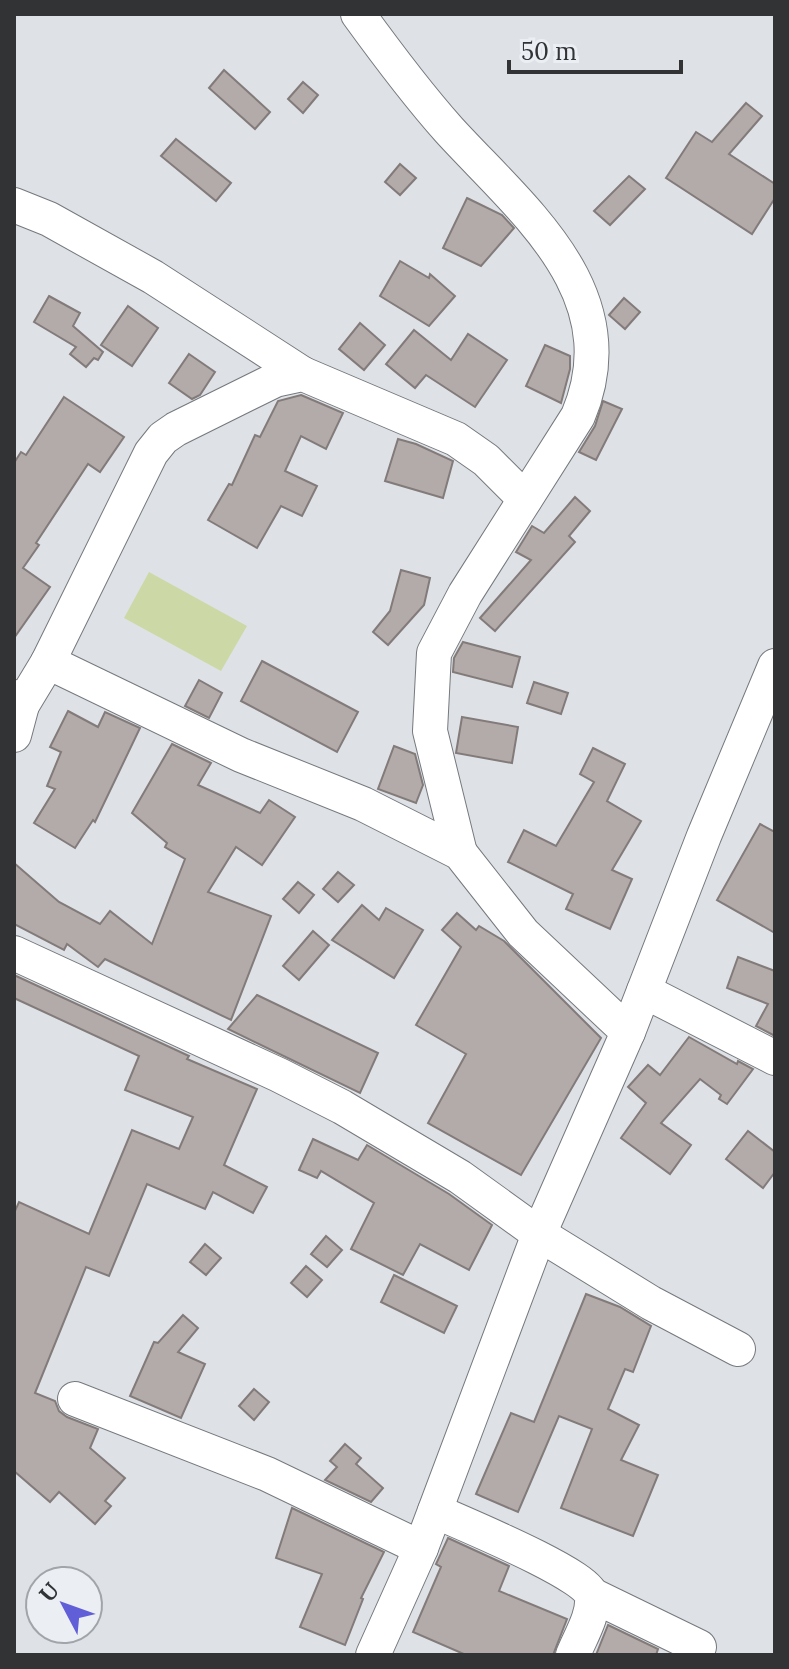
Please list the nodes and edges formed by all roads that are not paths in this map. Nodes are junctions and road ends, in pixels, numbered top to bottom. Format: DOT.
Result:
graph roads {
  1 [pos="358,14"];
  2 [pos="14,205"];
  3 [pos="303,374"];
  4 [pos="525,499"];
  5 [pos="48,662"];
  6 [pos="775,666"];
  7 [pos="17,712"];
  8 [pos="460,853"];
  9 [pos="14,953"];
  10 [pos="644,991"];
  11 [pos="628,1032"];
  12 [pos="775,1058"];
  13 [pos="539,1234"];
  14 [pos="738,1349"];
  15 [pos="75,1399"];
  16 [pos="435,1511"];
  17 [pos="421,1548"];
  18 [pos="592,1595"];
  19 [pos="699,1647"];
  20 [pos="373,1655"];
  21 [pos="573,1655"];
  1 -- 4 [label="street"];
  2 -- 3 [label="street"];
  3 -- 4 [label="street"];
  3 -- 5 [label="street"];
  4 -- 8 [label="street"];
  5 -- 7 [label="street"];
  5 -- 8 [label="street"];
  6 -- 10 [label="street"];
  8 -- 11 [label="street"];
  9 -- 13 [label="street"];
  10 -- 11 [label="street"];
  10 -- 12 [label="street"];
  11 -- 13 [label="street"];
  13 -- 14 [label="street"];
  13 -- 16 [label="street"];
  15 -- 17 [label="street"];
  16 -- 17 [label="street"];
  16 -- 18 [label="street"];
  17 -- 20 [label="street"];
  18 -- 19 [label="street"];
  18 -- 21 [label="street"];
}
